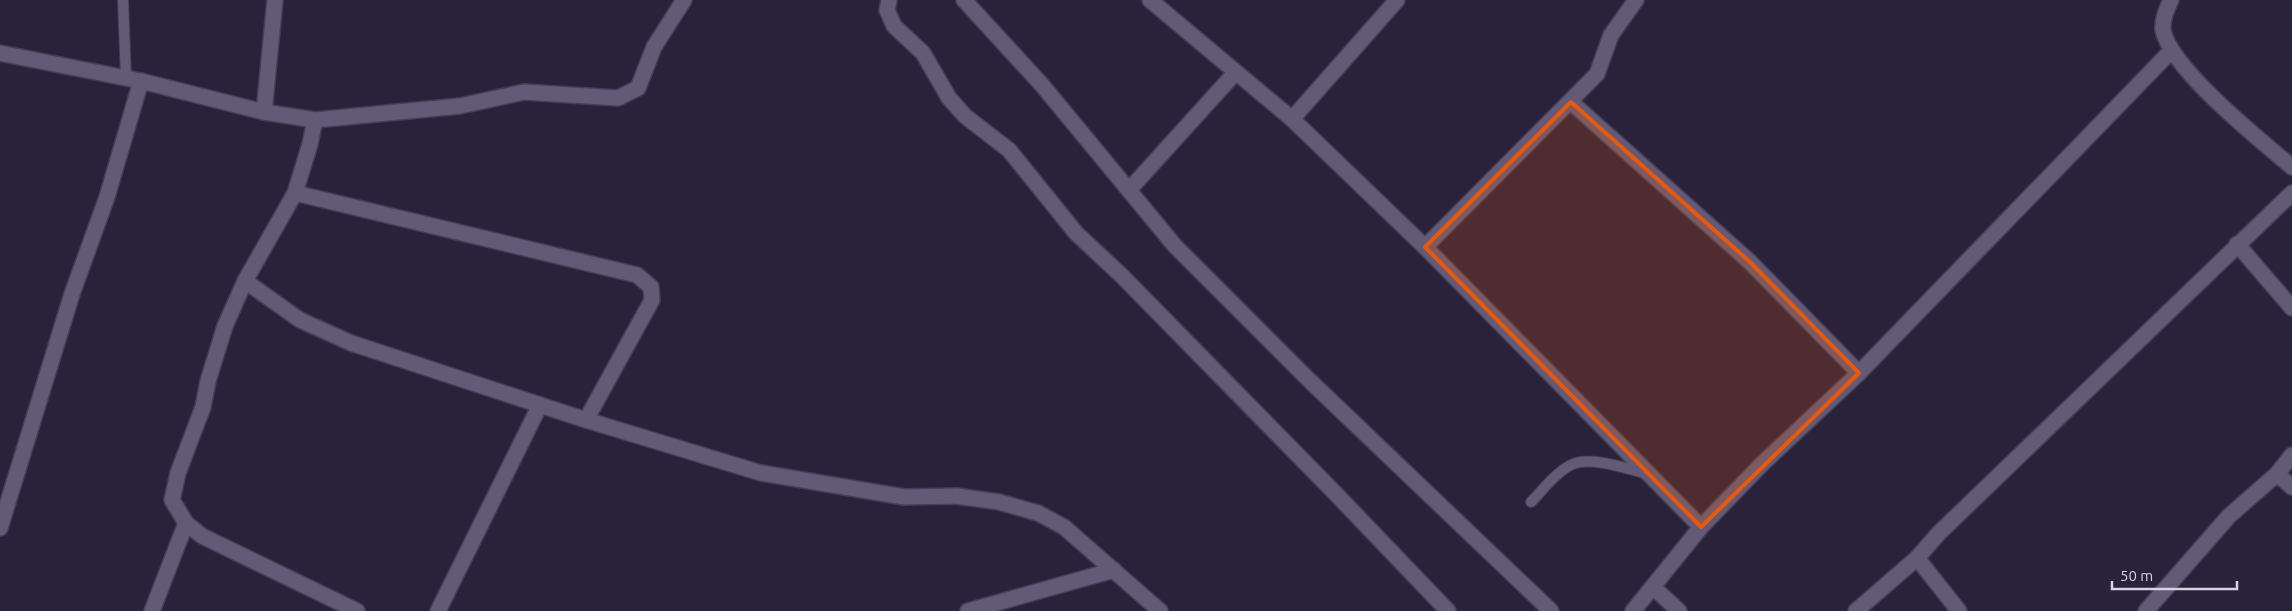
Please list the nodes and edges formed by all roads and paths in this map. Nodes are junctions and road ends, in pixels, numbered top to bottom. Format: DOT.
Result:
graph roads {
  1 [pos="122,0"];
  2 [pos="274,0"];
  3 [pos="684,0"];
  4 [pos="889,0"];
  5 [pos="964,0"];
  6 [pos="1150,0"];
  7 [pos="1397,0"];
  8 [pos="1636,0"];
  9 [pos="2171,0"];
  10 [pos="2171,51"];
  11 [pos="0,53"];
  12 [pos="1235,73"];
  13 [pos="126,78"];
  14 [pos="141,81"];
  15 [pos="1571,102"];
  16 [pos="264,112"];
  17 [pos="1292,119"];
  18 [pos="315,120"];
  19 [pos="2289,158"];
  20 [pos="1129,190"];
  21 [pos="295,193"];
  22 [pos="2292,193"];
  23 [pos="2237,244"];
  24 [pos="1425,247"];
  25 [pos="244,281"];
  26 [pos="2292,308"];
  27 [pos="1859,373"];
  28 [pos="540,405"];
  29 [pos="586,420"];
  30 [pos="2292,455"];
  31 [pos="1648,474"];
  32 [pos="2277,474"];
  33 [pos="2292,487"];
  34 [pos="1531,502"];
  35 [pos="186,523"];
  36 [pos="1700,527"];
  37 [pos="0,528"];
  38 [pos="1918,558"];
  39 [pos="1114,570"];
  40 [pos="1653,587"];
  41 [pos="152,611"];
  42 [pos="357,611"];
  43 [pos="438,611"];
  44 [pos="968,611"];
  45 [pos="1160,611"];
  46 [pos="1448,611"];
  47 [pos="1551,611"];
  48 [pos="1633,611"];
  49 [pos="1680,611"];
  50 [pos="1856,611"];
  51 [pos="1959,611"];
  52 [pos="2146,611"];
  1 -- 13 [label="lane"];
  2 -- 16 [label="street"];
  3 -- 18 [label="street"];
  4 -- 46 [label="street"];
  5 -- 20 [label="street"];
  6 -- 12 [label="street"];
  7 -- 17 [label="street"];
  8 -- 15 [label="street"];
  9 -- 10 [label="street"];
  10 -- 19 [label="street"];
  10 -- 27 [label="street"];
  11 -- 13 [label="street"];
  12 -- 17 [label="street"];
  12 -- 20 [label="street"];
  13 -- 14 [label="street"];
  14 -- 16 [label="street"];
  14 -- 37 [label="street"];
  15 -- 24 [label="street"];
  15 -- 27 [label="street"];
  16 -- 18 [label="street"];
  17 -- 24 [label="street"];
  18 -- 21 [label="street"];
  20 -- 47 [label="street"];
  21 -- 25 [label="street"];
  21 -- 29 [label="street"];
  22 -- 23 [label="street"];
  23 -- 26 [label="street"];
  23 -- 38 [label="street"];
  24 -- 31 [label="street"];
  25 -- 28 [label="street"];
  25 -- 35 [label="street"];
  27 -- 36 [label="street"];
  28 -- 29 [label="street"];
  28 -- 43 [label="street"];
  29 -- 39 [label="street"];
  30 -- 32 [label="street"];
  31 -- 34 [label="lane"];
  31 -- 36 [label="street"];
  32 -- 33 [label="street"];
  32 -- 52 [label="street"];
  35 -- 41 [label="street"];
  35 -- 42 [label="street"];
  36 -- 40 [label="street"];
  38 -- 50 [label="street"];
  38 -- 51 [label="street"];
  39 -- 44 [label="street"];
  39 -- 45 [label="street"];
  40 -- 48 [label="street"];
  40 -- 49 [label="street"];
}
